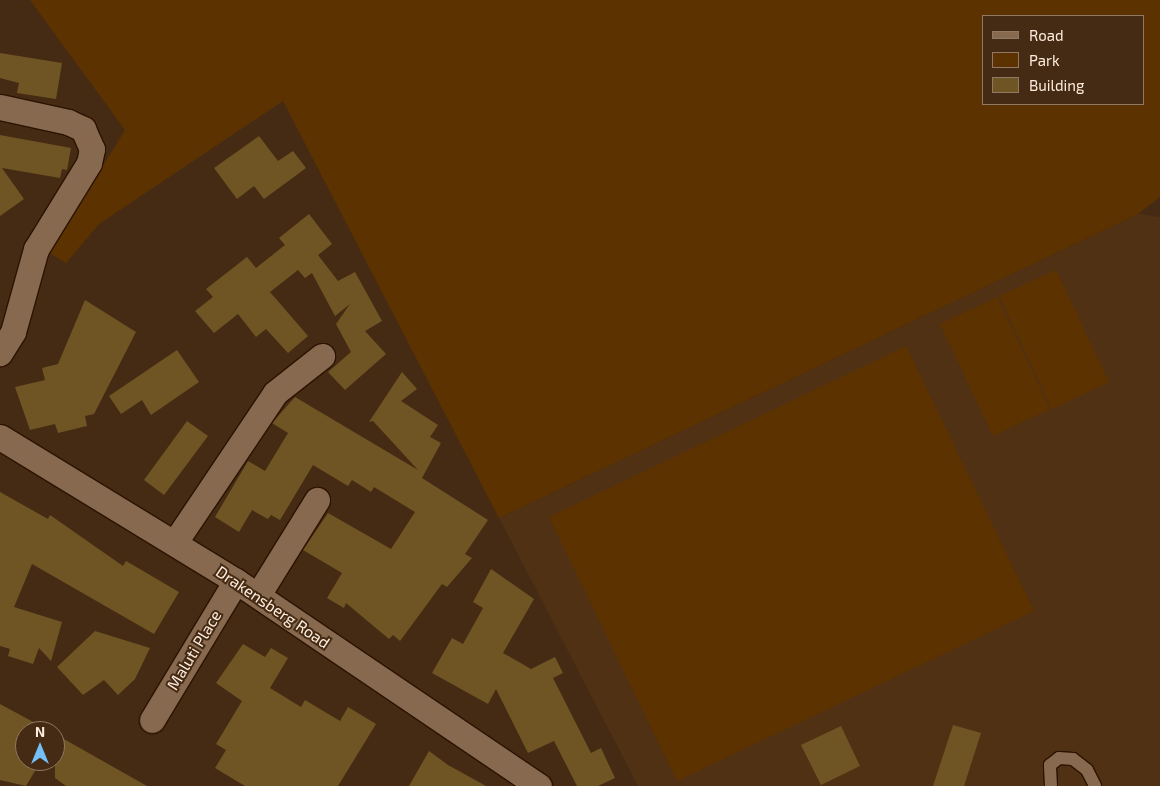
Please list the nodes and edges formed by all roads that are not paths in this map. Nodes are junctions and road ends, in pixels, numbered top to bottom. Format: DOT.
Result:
graph roads {
  1 [pos="0,107"];
  2 [pos="0,353"];
  3 [pos="322,356"];
  4 [pos="0,437"];
  5 [pos="317,500"];
  6 [pos="175,542"];
  7 [pos="236,580"];
  8 [pos="258,595"];
  9 [pos="152,720"];
  10 [pos="539,786"];
  11 [pos="1051,786"];
  12 [pos="1095,786"];
  1 -- 2 [label="street"];
  3 -- 6 [label="street"];
  4 -- 6 [label="street, Drakensberg Road"];
  5 -- 8 [label="street"];
  6 -- 7 [label="street, Drakensberg Road"];
  7 -- 8 [label="street, Drakensberg Road"];
  7 -- 9 [label="street, Maluti Place"];
  8 -- 10 [label="street, Drakensberg Road"];
  11 -- 12 [label="lane"];
}
